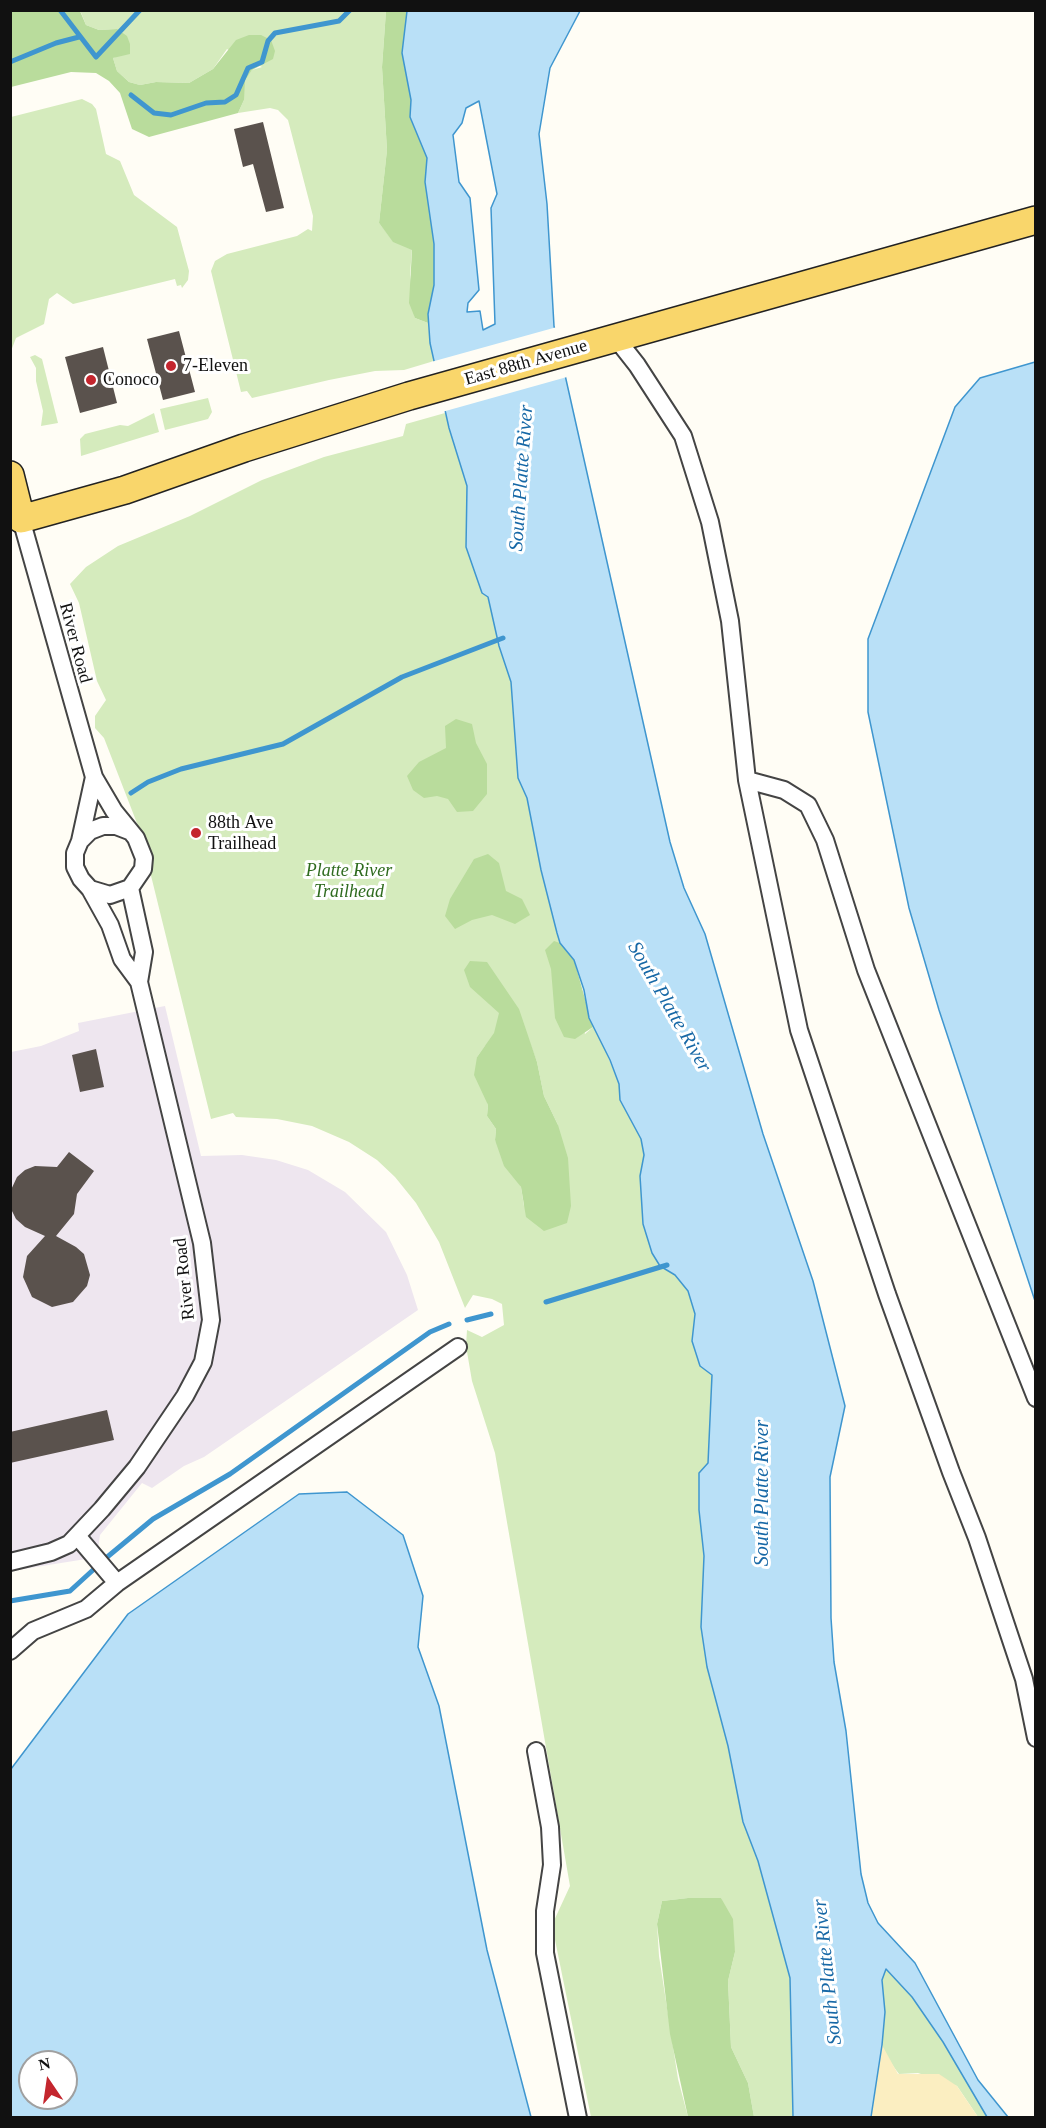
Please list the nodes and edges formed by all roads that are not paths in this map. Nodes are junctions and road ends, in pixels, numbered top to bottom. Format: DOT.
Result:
graph roads {
  1 [pos="1035,220"];
  2 [pos="615,338"];
  3 [pos="10,474"];
  4 [pos="21,519"];
  5 [pos="94,777"];
  6 [pos="747,780"];
  7 [pos="129,831"];
  8 [pos="80,841"];
  9 [pos="130,888"];
  10 [pos="90,889"];
  11 [pos="139,982"];
  12 [pos="459,1347"];
  13 [pos="1035,1398"];
  14 [pos="83,1543"];
  15 [pos="10,1562"];
  16 [pos="111,1577"];
  17 [pos="10,1651"];
  18 [pos="1035,1738"];
  19 [pos="536,1750"];
  20 [pos="578,2118"];
  1 -- 2 [label="main road, East 88th Avenue"];
  2 -- 4 [label="main road, East 88th Avenue"];
  2 -- 6 [label="street"];
  3 -- 4 [label="main road"];
  4 -- 5 [label="street, River Road"];
  5 -- 7 [label="street, River Road"];
  5 -- 8 [label="street, River Road"];
  6 -- 13 [label="street"];
  6 -- 18 [label="street"];
  7 -- 8 [label="street"];
  7 -- 9 [label="street"];
  8 -- 10 [label="street"];
  9 -- 10 [label="street"];
  9 -- 11 [label="street, River Road"];
  10 -- 11 [label="street, River Road"];
  11 -- 14 [label="street, River Road"];
  12 -- 16 [label="street"];
  14 -- 15 [label="street"];
  14 -- 16 [label="street"];
  16 -- 17 [label="street"];
  19 -- 20 [label="street"];
}
